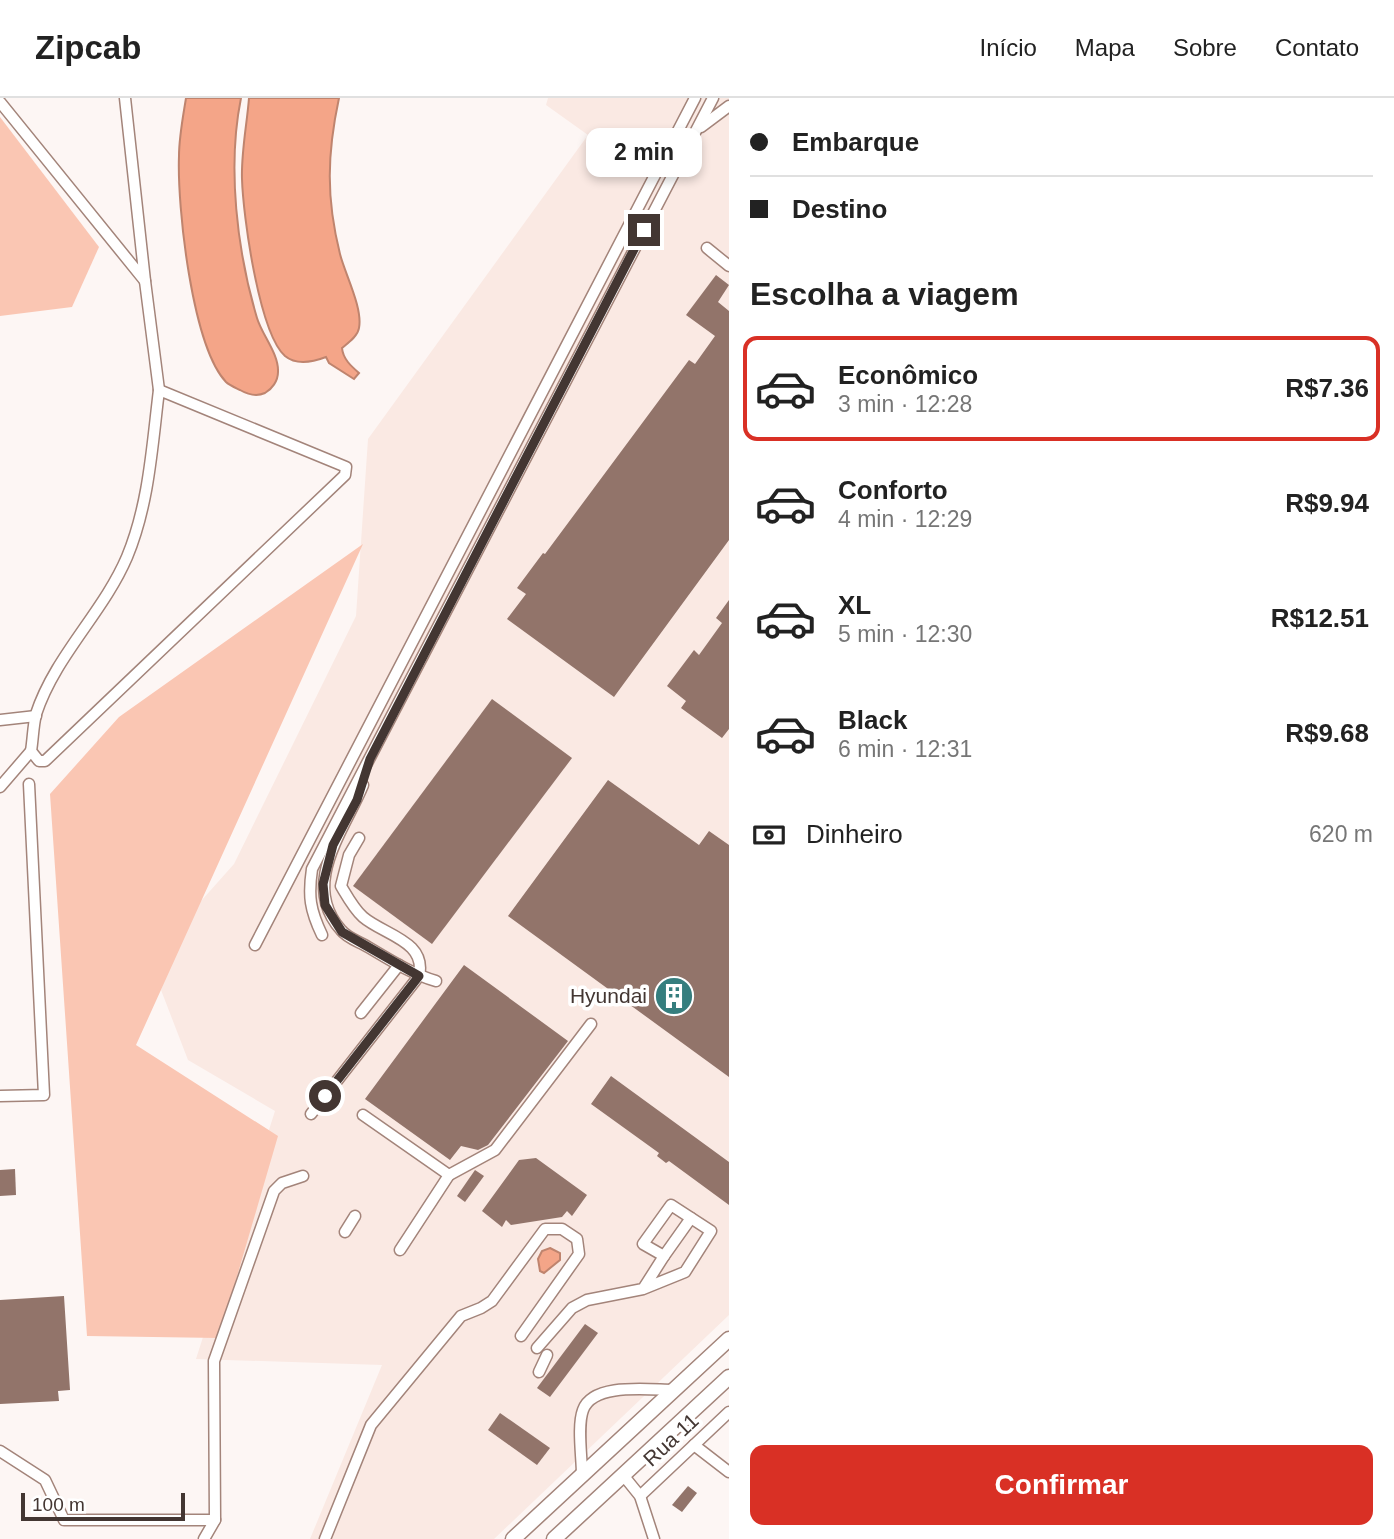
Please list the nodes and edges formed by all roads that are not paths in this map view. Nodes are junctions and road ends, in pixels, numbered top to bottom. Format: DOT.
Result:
graph roads {
  1 [pos="125,98"];
  2 [pos="695,98"];
  3 [pos="713,98"];
  4 [pos="0,102"];
  5 [pos="729,106"];
  6 [pos="694,134"];
  7 [pos="708,248"];
  8 [pos="729,266"];
  9 [pos="145,281"];
  10 [pos="159,390"];
  11 [pos="36,716"];
  12 [pos="0,720"];
  13 [pos="31,751"];
  14 [pos="370,759"];
  15 [pos="29,784"];
  16 [pos="0,786"];
  17 [pos="359,838"];
  18 [pos="322,935"];
  19 [pos="255,945"];
  20 [pos="399,965"];
  21 [pos="419,976"];
  22 [pos="436,981"];
  23 [pos="361,1013"];
  24 [pos="591,1024"];
  25 [pos="0,1096"];
  26 [pos="312,1114"];
  27 [pos="363,1115"];
  28 [pos="449,1175"];
  29 [pos="303,1176"];
  30 [pos="355,1216"];
  31 [pos="691,1218"];
  32 [pos="345,1232"];
  33 [pos="401,1250"];
  34 [pos="664,1256"];
  35 [pos="643,1289"];
  36 [pos="522,1336"];
  37 [pos="729,1339"];
  38 [pos="537,1348"];
  39 [pos="547,1355"];
  40 [pos="539,1372"];
  41 [pos="729,1377"];
  42 [pos="674,1390"];
  43 [pos="729,1412"];
  44 [pos="694,1445"];
  45 [pos="0,1451"];
  46 [pos="729,1472"];
  47 [pos="582,1475"];
  48 [pos="623,1475"];
  49 [pos="640,1496"];
  50 [pos="215,1520"];
  51 [pos="326,1535"];
  52 [pos="204,1539"];
  53 [pos="339,1539"];
  54 [pos="513,1539"];
  55 [pos="554,1539"];
  56 [pos="654,1539"];
  1 -- 9 [label="street"];
  2 -- 19 [label="street"];
  3 -- 6 [label="street"];
  4 -- 9 [label="street"];
  5 -- 6 [label="street"];
  6 -- 14 [label="street"];
  7 -- 8 [label="street"];
  9 -- 10 [label="street"];
  10 -- 11 [label="street"];
  10 -- 13 [label="street"];
  11 -- 12 [label="street"];
  11 -- 13 [label="street"];
  13 -- 16 [label="street"];
  14 -- 18 [label="street"];
  14 -- 20 [label="street"];
  15 -- 25 [label="street"];
  17 -- 21 [label="street"];
  20 -- 21 [label="street"];
  20 -- 23 [label="street"];
  21 -- 22 [label="street"];
  21 -- 26 [label="street"];
  24 -- 28 [label="street"];
  27 -- 28 [label="street"];
  28 -- 33 [label="street"];
  29 -- 50 [label="street"];
  30 -- 32 [label="street"];
  31 -- 34 [label="street"];
  31 -- 34 [label="street"];
  31 -- 35 [label="street"];
  34 -- 35 [label="street"];
  35 -- 38 [label="street"];
  36 -- 51 [label="street"];
  37 -- 42 [label="main road"];
  39 -- 40 [label="street"];
  41 -- 48 [label="main road"];
  42 -- 47 [label="main road"];
  42 -- 47 [label="street"];
  43 -- 44 [label="street, Rua 11"];
  44 -- 46 [label="street"];
  44 -- 49 [label="street, Rua 11"];
  45 -- 50 [label="street"];
  47 -- 54 [label="main road"];
  48 -- 49 [label="street"];
  48 -- 55 [label="main road"];
  49 -- 56 [label="street"];
  50 -- 52 [label="street"];
  51 -- 53 [label="street"];
}
